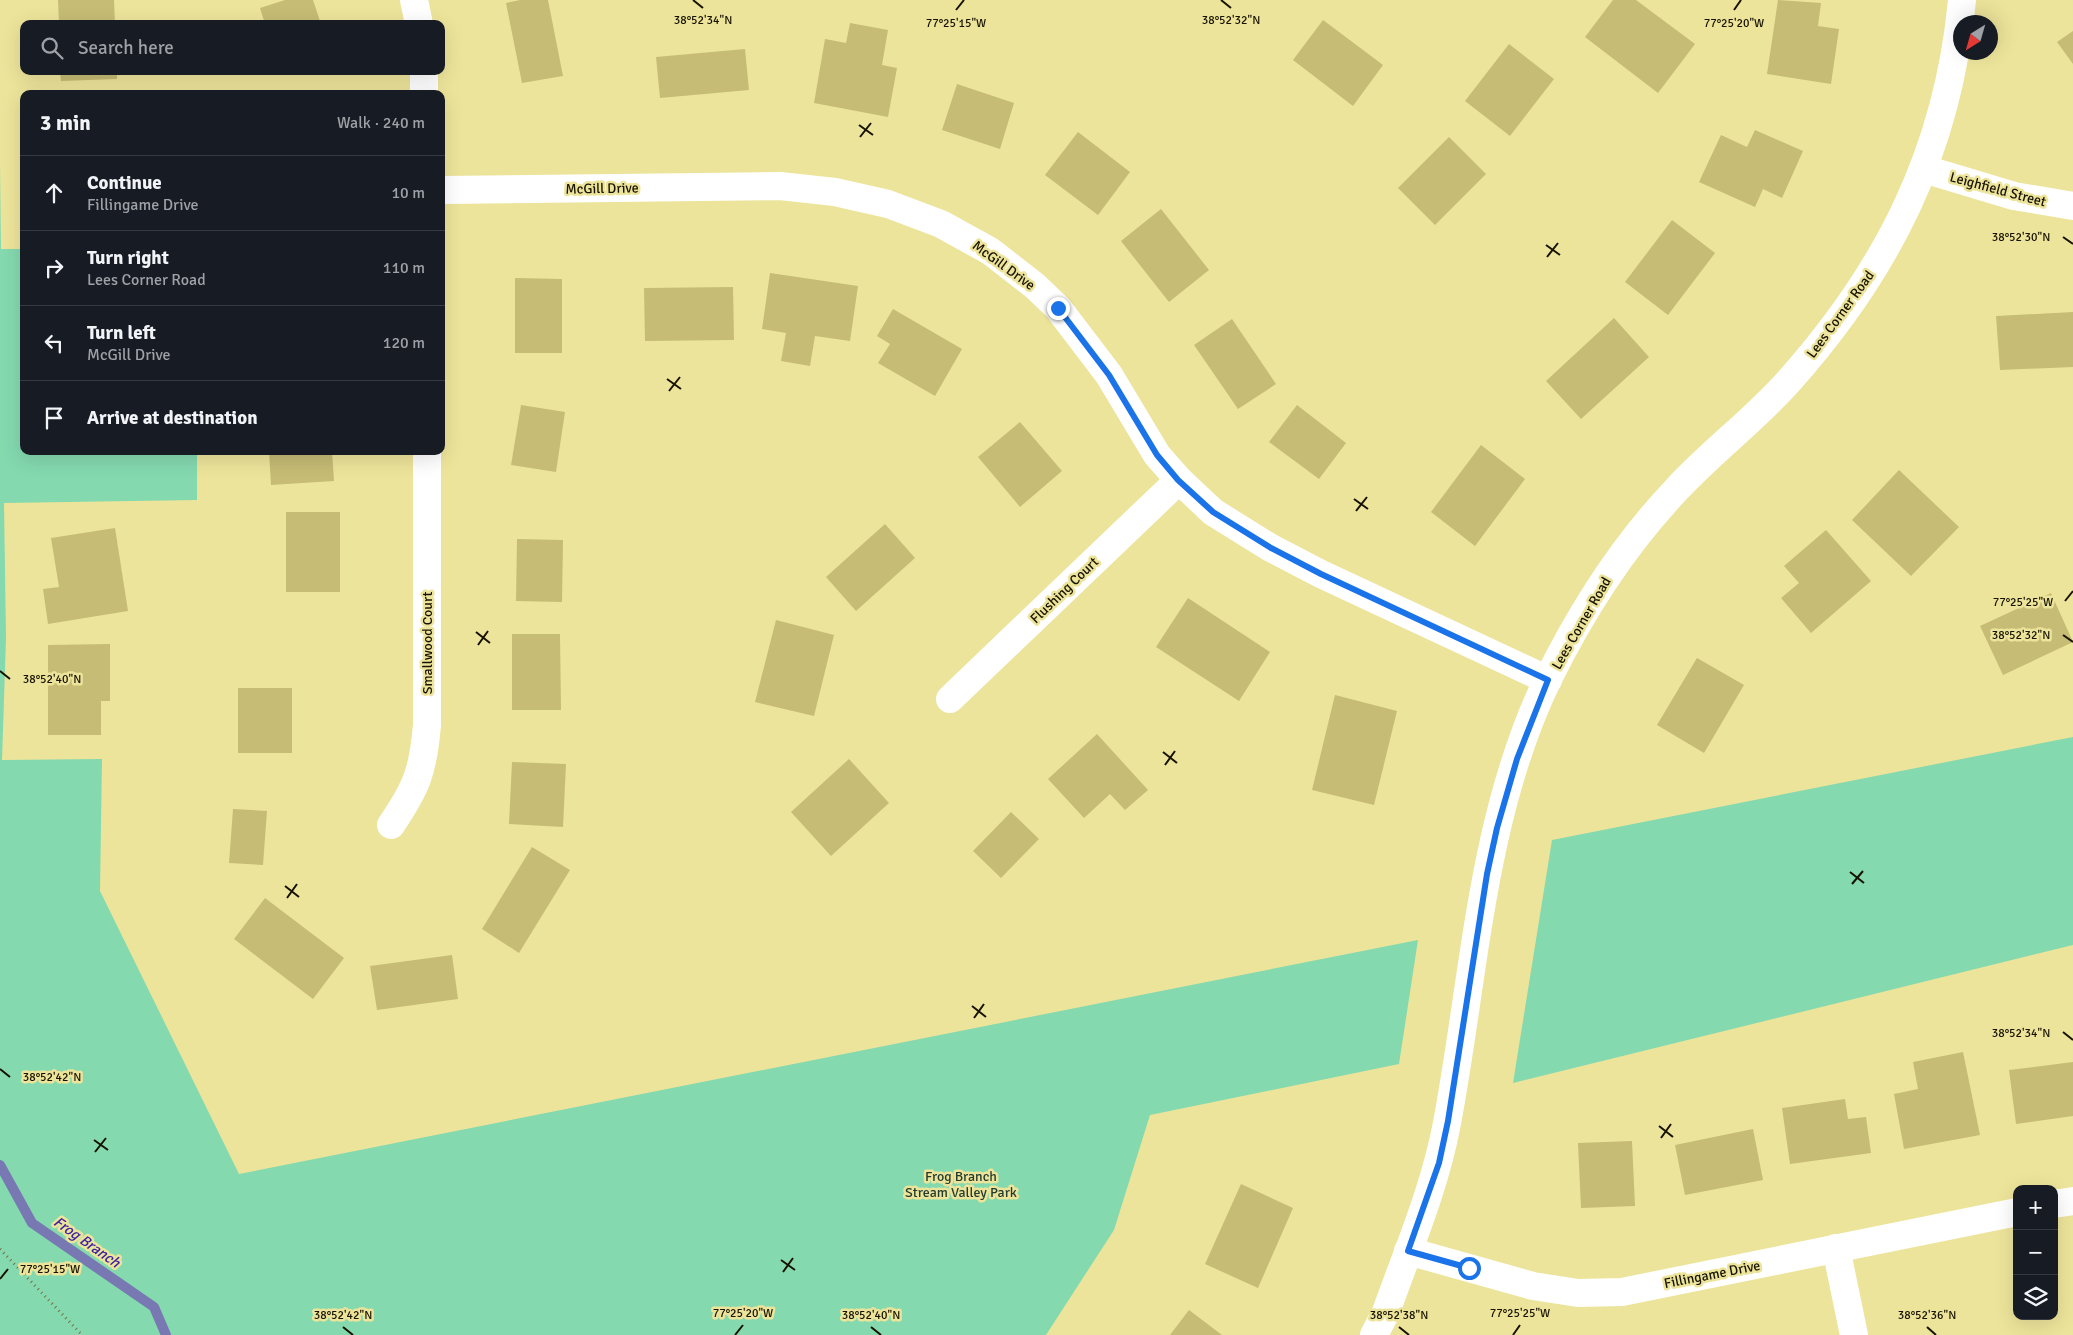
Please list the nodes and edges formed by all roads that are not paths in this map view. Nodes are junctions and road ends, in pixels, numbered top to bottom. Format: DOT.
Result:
graph roads {
  1 [pos="414,0"];
  2 [pos="1962,0"];
  3 [pos="418,20"];
  4 [pos="424,75"];
  5 [pos="424,90"];
  6 [pos="1924,169"];
  7 [pos="445,190"];
  8 [pos="2073,206"];
  9 [pos="426,455"];
  10 [pos="1178,480"];
  11 [pos="1548,680"];
  12 [pos="950,699"];
  13 [pos="391,825"];
  14 [pos="2073,1201"];
  15 [pos="2058,1203"];
  16 [pos="2013,1213"];
  17 [pos="1836,1248"];
  18 [pos="1408,1251"];
  19 [pos="1374,1335"];
  20 [pos="1854,1335"];
  1 -- 3 [label="street"];
  2 -- 6 [label="street, Lees Corner Road"];
  4 -- 5 [label="street"];
  6 -- 8 [label="street, Leighfield Street"];
  6 -- 11 [label="street, Lees Corner Road"];
  7 -- 10 [label="street, McGill Drive"];
  9 -- 13 [label="street, Smallwood Court"];
  10 -- 11 [label="street, McGill Drive"];
  10 -- 12 [label="street, Flushing Court"];
  11 -- 18 [label="street, Lees Corner Road"];
  14 -- 15 [label="street"];
  16 -- 17 [label="street, Fillingame Drive"];
  17 -- 18 [label="street, Fillingame Drive"];
  17 -- 20 [label="street"];
  18 -- 19 [label="street, Lees Corner Road"];
}
